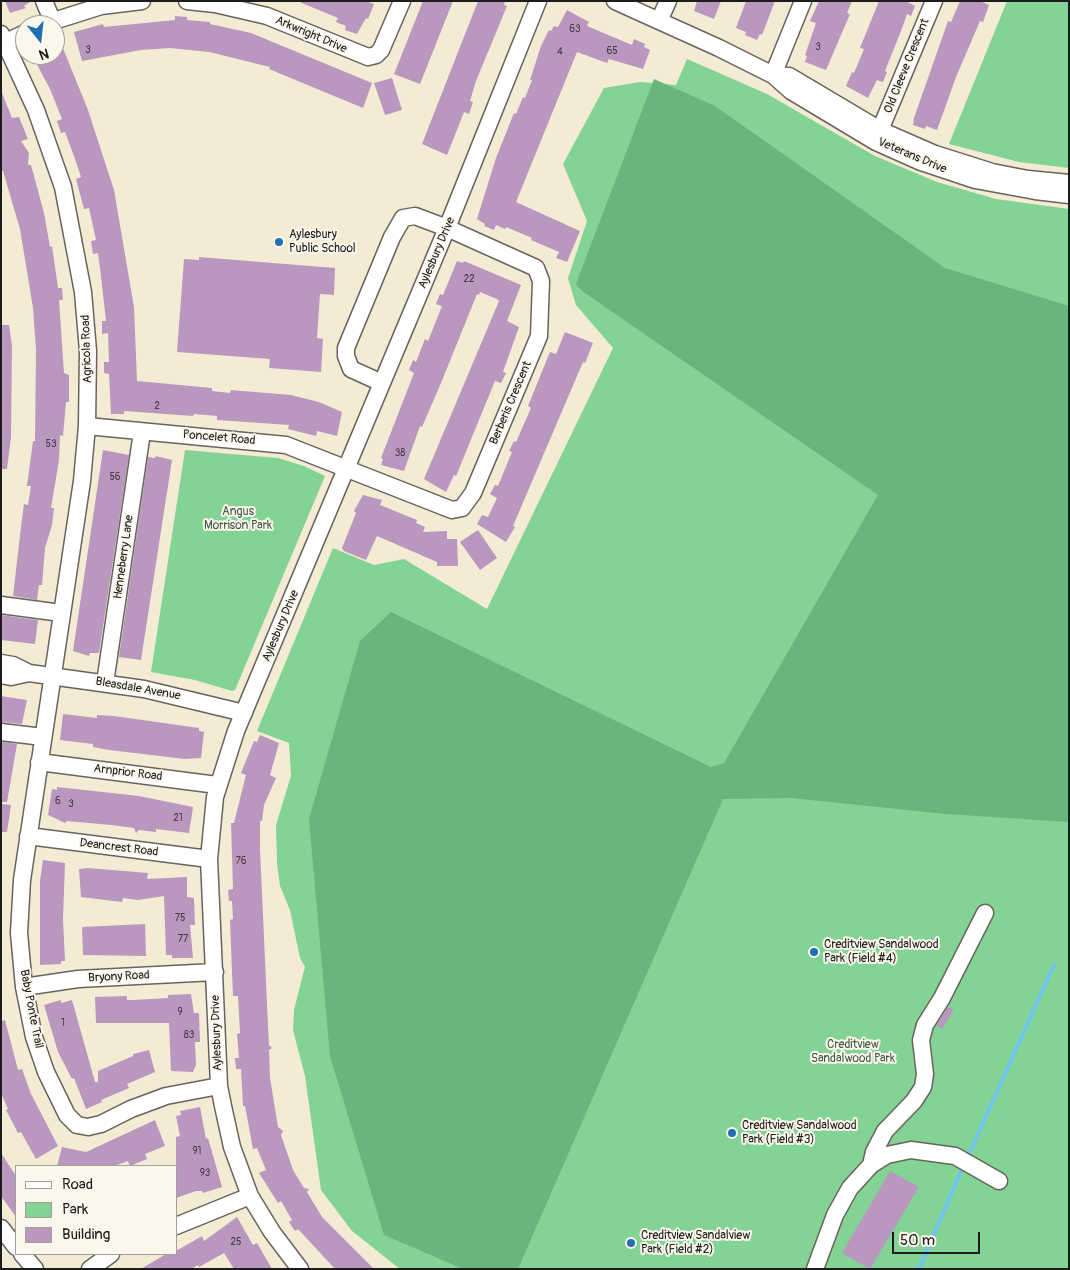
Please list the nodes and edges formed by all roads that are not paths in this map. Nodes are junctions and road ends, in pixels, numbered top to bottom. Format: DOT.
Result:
graph roads {
  1 [pos="44,1"];
  2 [pos="142,1"];
  3 [pos="187,1"];
  4 [pos="402,1"];
  5 [pos="538,1"];
  6 [pos="614,1"];
  7 [pos="668,1"];
  8 [pos="803,1"];
  9 [pos="934,1"];
  10 [pos="45,15"];
  11 [pos="65,16"];
  12 [pos="659,21"];
  13 [pos="3,38"];
  14 [pos="773,75"];
  15 [pos="880,130"];
  16 [pos="1069,183"];
  17 [pos="1069,195"];
  18 [pos="447,228"];
  19 [pos="382,383"];
  20 [pos="87,426"];
  21 [pos="142,432"];
  22 [pos="347,468"];
  23 [pos="1,605"];
  24 [pos="61,613"];
  25 [pos="1,664"];
  26 [pos="29,673"];
  27 [pos="1,676"];
  28 [pos="52,676"];
  29 [pos="105,683"];
  30 [pos="244,713"];
  31 [pos="1,732"];
  32 [pos="43,737"];
  33 [pos="39,762"];
  34 [pos="217,784"];
  35 [pos="28,836"];
  36 [pos="209,859"];
  37 [pos="985,913"];
  38 [pos="215,972"];
  39 [pos="24,987"];
  40 [pos="219,1086"];
  41 [pos="871,1165"];
  42 [pos="999,1181"];
  43 [pos="250,1196"];
  44 [pos="178,1225"];
  45 [pos="1,1228"];
  46 [pos="15,1246"];
  47 [pos="23,1255"];
  48 [pos="110,1255"];
  49 [pos="36,1269"];
  50 [pos="90,1269"];
  51 [pos="300,1269"];
  52 [pos="815,1269"];
  1 -- 10 [label="street"];
  2 -- 11 [label="street"];
  3 -- 4 [label="street, Arkwright Drive"];
  5 -- 18 [label="street, Aylesbury Drive"];
  6 -- 12 [label="street, Veterans Drive"];
  7 -- 12 [label="street"];
  8 -- 14 [label="street"];
  9 -- 15 [label="street, Old Cleeve Crescent"];
  12 -- 14 [label="street, Veterans Drive"];
  13 -- 20 [label="street, Agricola Road"];
  14 -- 15 [label="street, Veterans Drive"];
  14 -- 17 [label="street, Veterans Drive"];
  15 -- 16 [label="street, Veterans Drive"];
  18 -- 19 [label="street, Aylesbury Drive"];
  18 -- 19 [label="street"];
  18 -- 22 [label="street, Berberis Crescent"];
  19 -- 22 [label="street, Aylesbury Drive"];
  20 -- 21 [label="street, Poncelet Road"];
  20 -- 24 [label="street, Agricola Road"];
  21 -- 22 [label="street, Poncelet Road"];
  21 -- 29 [label="street, Henneberry Lane"];
  22 -- 30 [label="street, Aylesbury Drive"];
  23 -- 24 [label="street"];
  24 -- 28 [label="street, Agricola Road"];
  25 -- 26 [label="street, Bleasdale Avenue"];
  26 -- 27 [label="street, Bleasdale Avenue"];
  26 -- 28 [label="street, Bleasdale Avenue"];
  28 -- 29 [label="street, Bleasdale Avenue"];
  28 -- 32 [label="street, Baby Ponte Trail"];
  29 -- 30 [label="street, Bleasdale Avenue"];
  30 -- 34 [label="street, Aylesbury Drive"];
  31 -- 32 [label="street"];
  32 -- 33 [label="street, Baby Ponte Trail"];
  33 -- 34 [label="street, Arnprior Road"];
  33 -- 35 [label="street, Baby Ponte Trail"];
  34 -- 36 [label="street, Aylesbury Drive"];
  35 -- 36 [label="street, Deancrest Road"];
  35 -- 39 [label="street, Baby Ponte Trail"];
  36 -- 38 [label="street, Aylesbury Drive"];
  37 -- 41 [label="street"];
  38 -- 39 [label="street, Bryony Road"];
  38 -- 40 [label="street, Aylesbury Drive"];
  39 -- 40 [label="street, Baby Ponte Trail"];
  40 -- 43 [label="street, Aylesbury Drive"];
  41 -- 42 [label="street"];
  41 -- 52 [label="street"];
  43 -- 44 [label="street"];
  43 -- 51 [label="street, Aylesbury Drive"];
  45 -- 46 [label="street"];
  47 -- 49 [label="street"];
  48 -- 50 [label="street"];
}
